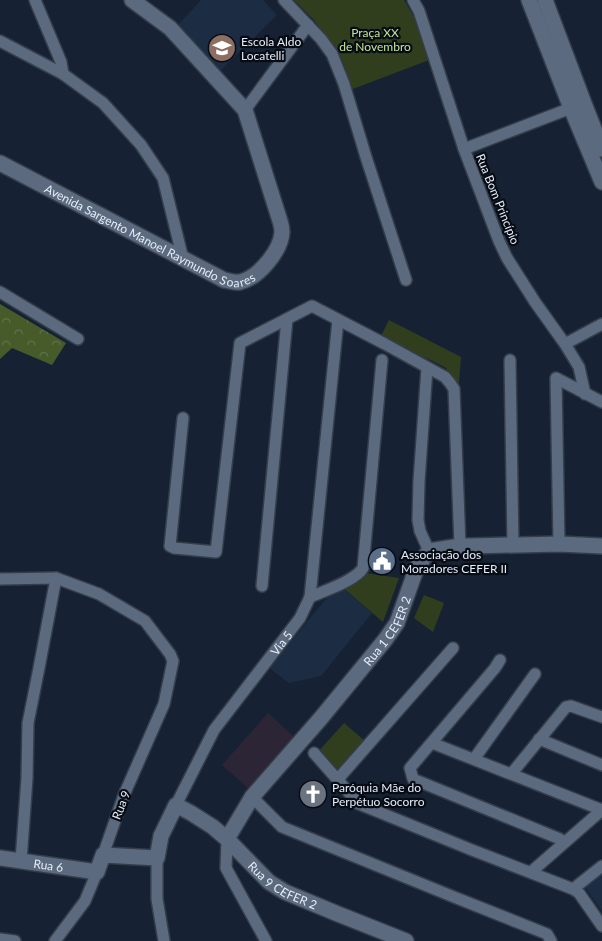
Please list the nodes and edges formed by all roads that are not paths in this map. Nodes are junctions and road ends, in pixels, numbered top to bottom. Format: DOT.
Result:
graph roads {
  1 [pos="35,0"];
  2 [pos="132,0"];
  3 [pos="284,0"];
  4 [pos="413,0"];
  5 [pos="529,0"];
  6 [pos="546,0"];
  7 [pos="308,25"];
  8 [pos="0,41"];
  9 [pos="62,74"];
  10 [pos="571,108"];
  11 [pos="245,110"];
  12 [pos="602,149"];
  13 [pos="464,150"];
  14 [pos="0,163"];
  15 [pos="602,182"];
  16 [pos="183,259"];
  17 [pos="406,280"];
  18 [pos="0,292"];
  19 [pos="287,319"];
  20 [pos="338,320"];
  21 [pos="602,324"];
  22 [pos="78,339"];
  23 [pos="565,344"];
  24 [pos="382,360"];
  25 [pos="510,360"];
  26 [pos="427,368"];
  27 [pos="586,394"];
  28 [pos="602,402"];
  29 [pos="183,418"];
  30 [pos="559,544"];
  31 [pos="513,545"];
  32 [pos="460,546"];
  33 [pos="602,546"];
  34 [pos="429,552"];
  35 [pos="56,578"];
  36 [pos="0,579"];
  37 [pos="262,586"];
  38 [pos="310,597"];
  39 [pos="453,648"];
  40 [pos="500,660"];
  41 [pos="535,674"];
  42 [pos="602,717"];
  43 [pos="539,739"];
  44 [pos="432,743"];
  45 [pos="314,753"];
  46 [pos="474,758"];
  47 [pos="602,765"];
  48 [pos="512,773"];
  49 [pos="338,780"];
  50 [pos="252,797"];
  51 [pos="176,805"];
  52 [pos="602,810"];
  53 [pos="227,839"];
  54 [pos="560,839"];
  55 [pos="103,855"];
  56 [pos="0,858"];
  57 [pos="157,858"];
  58 [pos="21,861"];
  59 [pos="602,866"];
  60 [pos="97,872"];
  61 [pos="531,872"];
  62 [pos="574,889"];
  63 [pos="602,926"];
  64 [pos="378,936"];
  65 [pos="0,939"];
  66 [pos="400,940"];
  67 [pos="15,941"];
  68 [pos="55,941"];
  69 [pos="164,941"];
  70 [pos="266,941"];
  71 [pos="551,941"];
  1 -- 9 [label="street"];
  2 -- 11 [label="street"];
  3 -- 7 [label="street"];
  4 -- 13 [label="street, Rua Bom Princípio"];
  5 -- 10 [label="street"];
  6 -- 12 [label="street"];
  7 -- 11 [label="street"];
  7 -- 17 [label="street"];
  8 -- 9 [label="street"];
  9 -- 16 [label="street"];
  10 -- 13 [label="street"];
  10 -- 15 [label="street"];
  11 -- 16 [label="street, Avenida Sargento Manoel Raymundo Soares"];
  13 -- 23 [label="street, Rua Bom Princípio"];
  14 -- 16 [label="street, Avenida Sargento Manoel Raymundo Soares"];
  18 -- 22 [label="street"];
  19 -- 20 [label="street"];
  19 -- 29 [label="street"];
  19 -- 37 [label="street"];
  20 -- 26 [label="street"];
  20 -- 38 [label="street, Via 5"];
  21 -- 23 [label="street"];
  23 -- 27 [label="street, Rua Bom Princípio"];
  24 -- 38 [label="street"];
  25 -- 31 [label="street"];
  26 -- 32 [label="street"];
  26 -- 34 [label="street"];
  27 -- 28 [label="street"];
  27 -- 30 [label="street"];
  30 -- 31 [label="street"];
  30 -- 33 [label="street"];
  31 -- 32 [label="street"];
  32 -- 34 [label="street"];
  34 -- 50 [label="street, Rua 1 CEFER 2"];
  35 -- 36 [label="street"];
  35 -- 55 [label="street, Rua 9"];
  35 -- 58 [label="street"];
  38 -- 51 [label="street, Via 5"];
  39 -- 49 [label="street"];
  40 -- 44 [label="street"];
  41 -- 46 [label="street"];
  42 -- 43 [label="street"];
  43 -- 47 [label="street"];
  43 -- 48 [label="street"];
  44 -- 46 [label="street"];
  44 -- 54 [label="street"];
  45 -- 49 [label="street"];
  46 -- 48 [label="street"];
  48 -- 52 [label="street"];
  49 -- 61 [label="street"];
  50 -- 53 [label="street, Rua 1 CEFER 2"];
  50 -- 71 [label="street"];
  51 -- 53 [label="street, Rua 9 CEFER 2"];
  51 -- 57 [label="street, Via 5"];
  52 -- 61 [label="street"];
  53 -- 64 [label="street, Rua 9 CEFER 2"];
  53 -- 70 [label="street"];
  55 -- 57 [label="street"];
  55 -- 60 [label="street, Rua 9"];
  56 -- 58 [label="street, Rua 6"];
  57 -- 69 [label="street, Via 5"];
  58 -- 60 [label="street, Rua 6"];
  59 -- 62 [label="street"];
  60 -- 68 [label="street, Rua 9"];
  61 -- 62 [label="street"];
  62 -- 63 [label="street"];
  64 -- 66 [label="street, Rua 9 CEFER 2"];
  65 -- 67 [label="street"];
}
